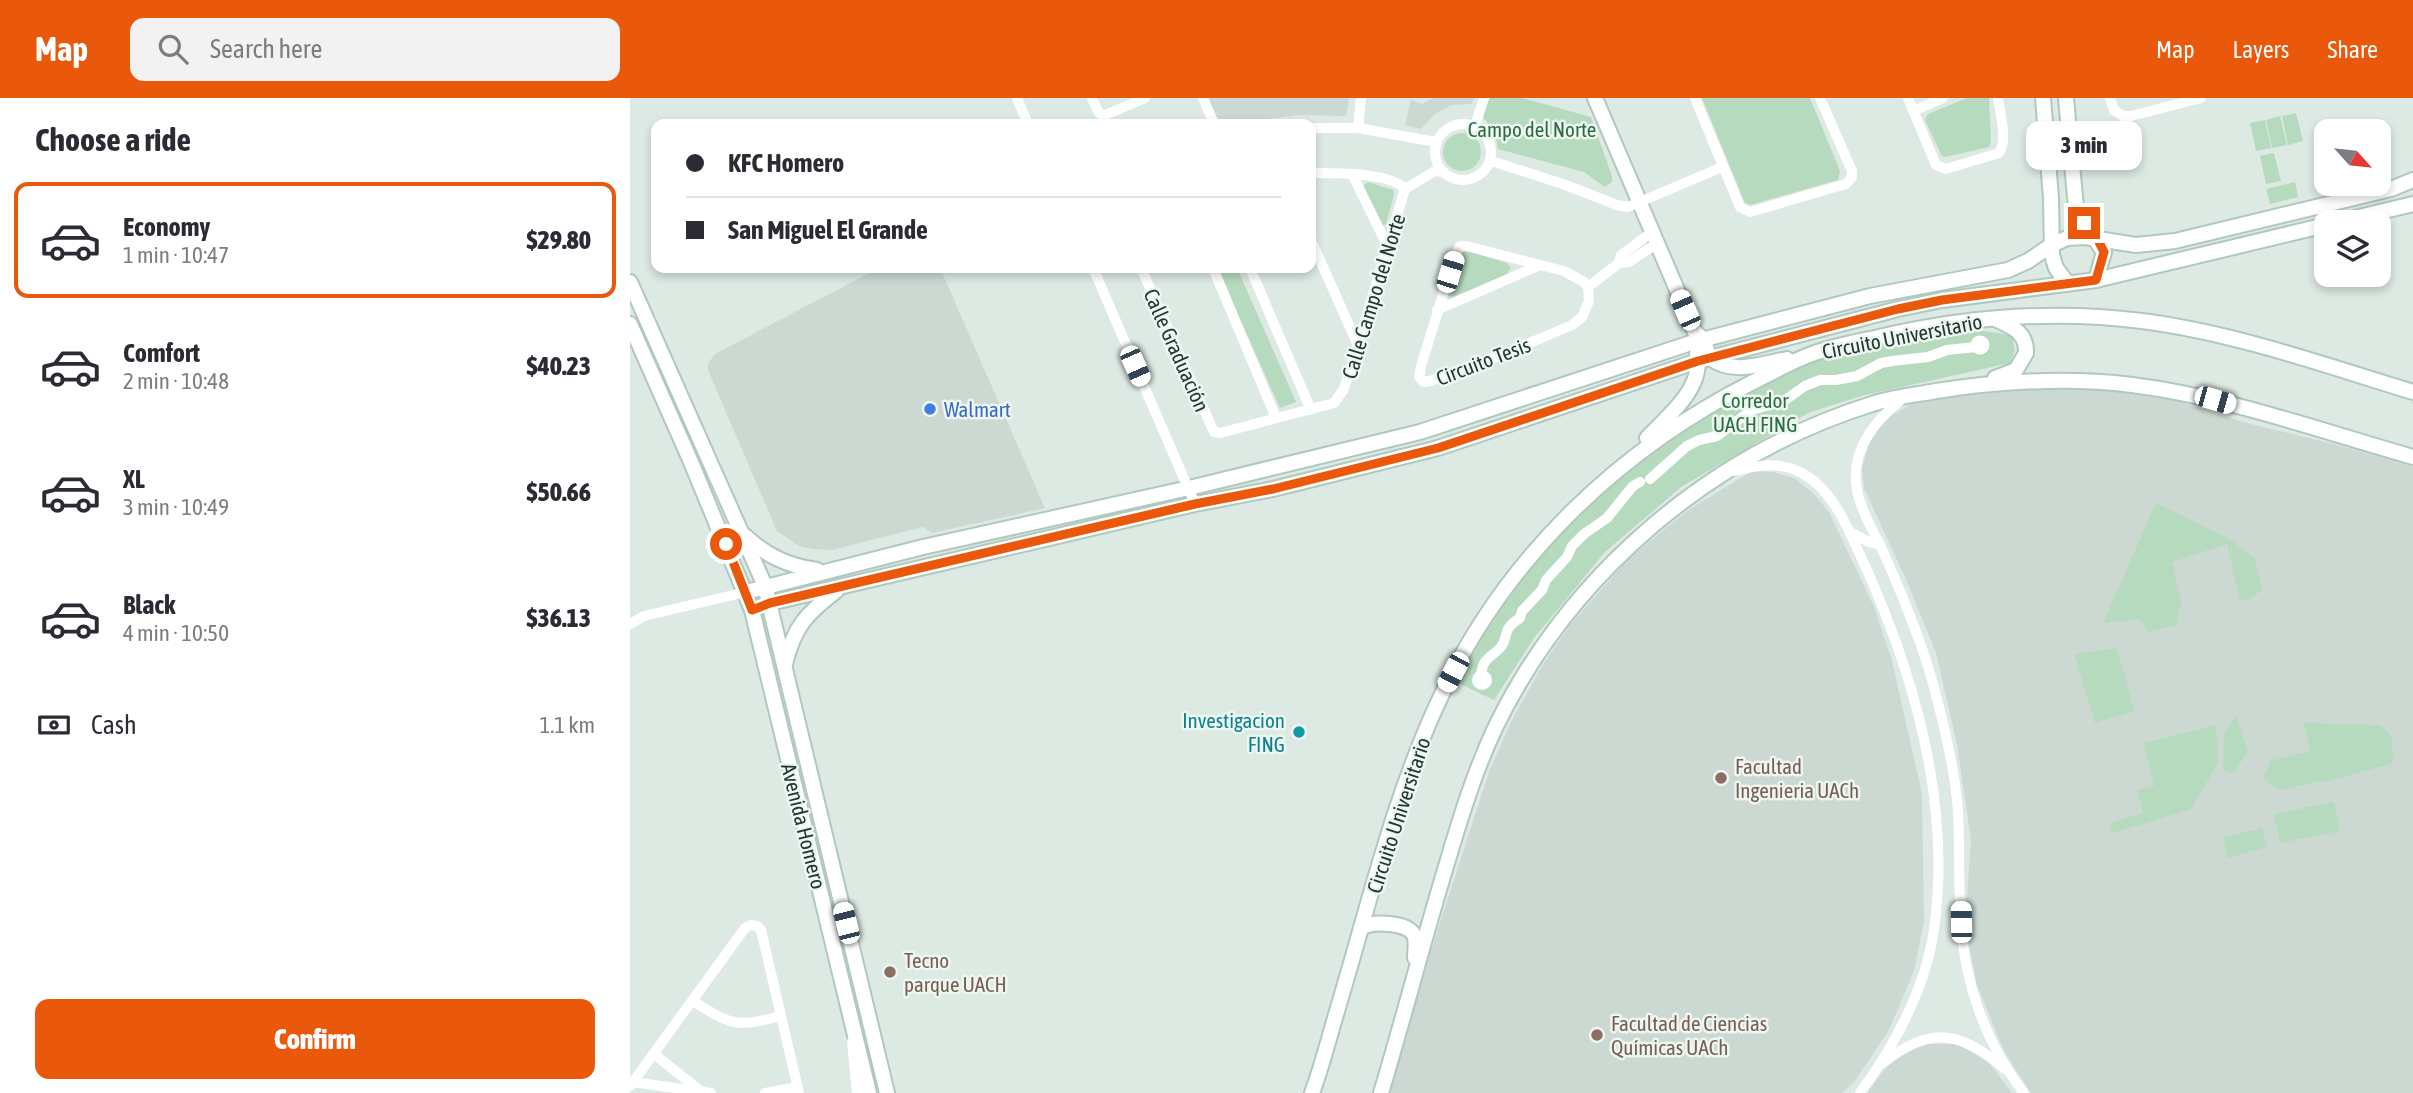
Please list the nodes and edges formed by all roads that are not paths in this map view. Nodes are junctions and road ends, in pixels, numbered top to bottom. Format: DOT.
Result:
graph roads {
  1 [pos="1017,98"];
  2 [pos="1092,98"];
  3 [pos="1145,98"];
  4 [pos="1203,98"];
  5 [pos="1361,98"];
  6 [pos="1484,98"];
  7 [pos="1595,98"];
  8 [pos="1695,98"];
  9 [pos="1820,98"];
  10 [pos="1908,98"];
  11 [pos="1943,98"];
  12 [pos="1998,98"];
  13 [pos="2043,98"];
  14 [pos="2066,98"];
  15 [pos="2110,98"];
  16 [pos="2196,98"];
  17 [pos="1913,111"];
  18 [pos="1026,119"];
  19 [pos="1212,119"];
  20 [pos="1475,126"];
  21 [pos="1316,128"];
  22 [pos="1358,128"];
  23 [pos="1436,142"];
  24 [pos="1436,159"];
  25 [pos="1491,161"];
  26 [pos="1722,167"];
  27 [pos="1443,172"];
  28 [pos="1316,173"];
  29 [pos="1352,174"];
  30 [pos="2413,180"];
  31 [pos="1403,186"];
  32 [pos="1639,204"];
  33 [pos="2413,204"];
  34 [pos="2388,210"];
  35 [pos="2314,228"];
  36 [pos="1653,239"];
  37 [pos="2098,240"];
  38 [pos="2050,246"];
  39 [pos="1388,247"];
  40 [pos="1316,251"];
  41 [pos="1540,265"];
  42 [pos="1095,273"];
  43 [pos="1143,273"];
  44 [pos="1215,273"];
  45 [pos="1252,273"];
  46 [pos="2096,280"];
  47 [pos="630,282"];
  48 [pos="2068,284"];
  49 [pos="1588,287"];
  50 [pos="1437,310"];
  51 [pos="1992,318"];
  52 [pos="630,324"];
  53 [pos="1697,338"];
  54 [pos="1357,343"];
  55 [pos="1976,347"];
  56 [pos="1812,354"];
  57 [pos="1704,360"];
  58 [pos="1973,386"];
  59 [pos="2413,392"];
  60 [pos="1905,396"];
  61 [pos="1311,410"];
  62 [pos="1276,418"];
  63 [pos="1214,432"];
  64 [pos="2413,457"];
  65 [pos="1626,461"];
  66 [pos="1719,476"];
  67 [pos="1189,488"];
  68 [pos="1195,504"];
  69 [pos="741,532"];
  70 [pos="1850,533"];
  71 [pos="1880,544"];
  72 [pos="829,571"];
  73 [pos="765,586"];
  74 [pos="841,588"];
  75 [pos="746,592"];
  76 [pos="770,603"];
  77 [pos="752,610"];
  78 [pos="630,624"];
  79 [pos="786,675"];
  80 [pos="1481,675"];
  81 [pos="1362,928"];
  82 [pos="1417,970"];
  83 [pos="693,1000"];
  84 [pos="780,1016"];
  85 [pos="1903,1022"];
  86 [pos="1984,1022"];
  87 [pos="852,1025"];
  88 [pos="1915,1042"];
  89 [pos="1969,1043"];
  90 [pos="654,1054"];
  91 [pos="1876,1070"];
  92 [pos="2008,1072"];
  93 [pos="632,1084"];
  94 [pos="798,1090"];
  95 [pos="706,1092"];
  96 [pos="765,1093"];
  97 [pos="857,1093"];
  98 [pos="869,1093"];
  99 [pos="887,1093"];
  100 [pos="1312,1093"];
  101 [pos="1381,1093"];
  102 [pos="1860,1093"];
  103 [pos="2024,1093"];
  1 -- 18 [label="street"];
  2 -- 3 [label="street"];
  4 -- 19 [label="street"];
  5 -- 22 [label="street"];
  6 -- 20 [label="street"];
  7 -- 32 [label="main road"];
  8 -- 26 [label="street"];
  9 -- 26 [label="street"];
  10 -- 17 [label="street"];
  11 -- 17 [label="street"];
  12 -- 17 [label="street"];
  13 -- 38 [label="main road"];
  14 -- 37 [label="main road"];
  15 -- 16 [label="street"];
  20 -- 23 [label="street"];
  20 -- 25 [label="street"];
  21 -- 22 [label="street"];
  22 -- 23 [label="street"];
  23 -- 24 [label="street"];
  24 -- 27 [label="street"];
  24 -- 31 [label="street, Calle Campo del Norte"];
  25 -- 27 [label="street"];
  25 -- 32 [label="street"];
  26 -- 32 [label="street"];
  27 -- 31 [label="street, Calle Campo del Norte"];
  28 -- 29 [label="street"];
  29 -- 31 [label="street"];
  29 -- 39 [label="street"];
  30 -- 37 [label="main road"];
  31 -- 39 [label="street, Calle Campo del Norte"];
  32 -- 36 [label="main road"];
  33 -- 34 [label="main road"];
  35 -- 46 [label="main road"];
  36 -- 49 [label="street"];
  36 -- 53 [label="main road"];
  37 -- 38 [label="main road"];
  37 -- 46 [label="main road"];
  38 -- 48 [label="main road"];
  38 -- 53 [label="main road"];
  39 -- 54 [label="street, Calle Campo del Norte"];
  40 -- 54 [label="street"];
  41 -- 49 [label="street, Circuito Tesis"];
  41 -- 50 [label="street"];
  41 -- 50 [label="street, Circuito Tesis"];
  42 -- 67 [label="street"];
  43 -- 63 [label="street, Calle Graduación"];
  44 -- 62 [label="street"];
  45 -- 61 [label="street"];
  46 -- 48 [label="main road"];
  47 -- 69 [label="main road"];
  48 -- 57 [label="main road"];
  49 -- 50 [label="street, Circuito Tesis"];
  51 -- 56 [label="main road, Circuito Universitario"];
  51 -- 58 [label="main road"];
  51 -- 59 [label="main road, Circuito Universitario"];
  52 -- 75 [label="main road"];
  53 -- 57 [label="main road"];
  53 -- 67 [label="main road"];
  54 -- 61 [label="street, Calle Campo del Norte"];
  55 -- 80 [label="street"];
  56 -- 57 [label="main road"];
  56 -- 65 [label="main road, Circuito Universitario"];
  57 -- 65 [label="main road"];
  57 -- 68 [label="main road"];
  58 -- 60 [label="main road"];
  58 -- 64 [label="main road"];
  60 -- 66 [label="main road"];
  60 -- 71 [label="street"];
  61 -- 62 [label="street, Calle Campo del Norte"];
  62 -- 63 [label="street, Calle Campo del Norte"];
  65 -- 81 [label="main road, Circuito Universitario"];
  66 -- 70 [label="street"];
  66 -- 82 [label="main road"];
  67 -- 68 [label="street"];
  67 -- 72 [label="main road"];
  68 -- 74 [label="main road"];
  69 -- 72 [label="main road"];
  69 -- 73 [label="main road"];
  70 -- 71 [label="street"];
  70 -- 85 [label="street"];
  71 -- 86 [label="street"];
  72 -- 73 [label="main road"];
  73 -- 75 [label="main road"];
  73 -- 76 [label="main road, Avenida Homero"];
  74 -- 76 [label="main road"];
  74 -- 79 [label="main road"];
  75 -- 77 [label="main road, Avenida Homero"];
  75 -- 78 [label="street"];
  76 -- 77 [label="main road"];
  76 -- 79 [label="main road, Avenida Homero"];
  77 -- 87 [label="main road, Avenida Homero"];
  79 -- 99 [label="main road, Avenida Homero"];
  81 -- 82 [label="main road"];
  81 -- 100 [label="main road, Circuito Universitario"];
  82 -- 101 [label="main road"];
  83 -- 84 [label="street"];
  83 -- 84 [label="street"];
  83 -- 90 [label="street"];
  84 -- 94 [label="street"];
  85 -- 88 [label="street"];
  85 -- 91 [label="street"];
  86 -- 89 [label="street"];
  86 -- 92 [label="street"];
  87 -- 97 [label="street"];
  87 -- 98 [label="main road, Avenida Homero"];
  88 -- 89 [label="street"];
  88 -- 91 [label="street"];
  89 -- 92 [label="street"];
  90 -- 93 [label="street"];
  90 -- 95 [label="street"];
  91 -- 102 [label="street"];
  92 -- 103 [label="street"];
  93 -- 95 [label="street"];
  94 -- 96 [label="street"];
}
